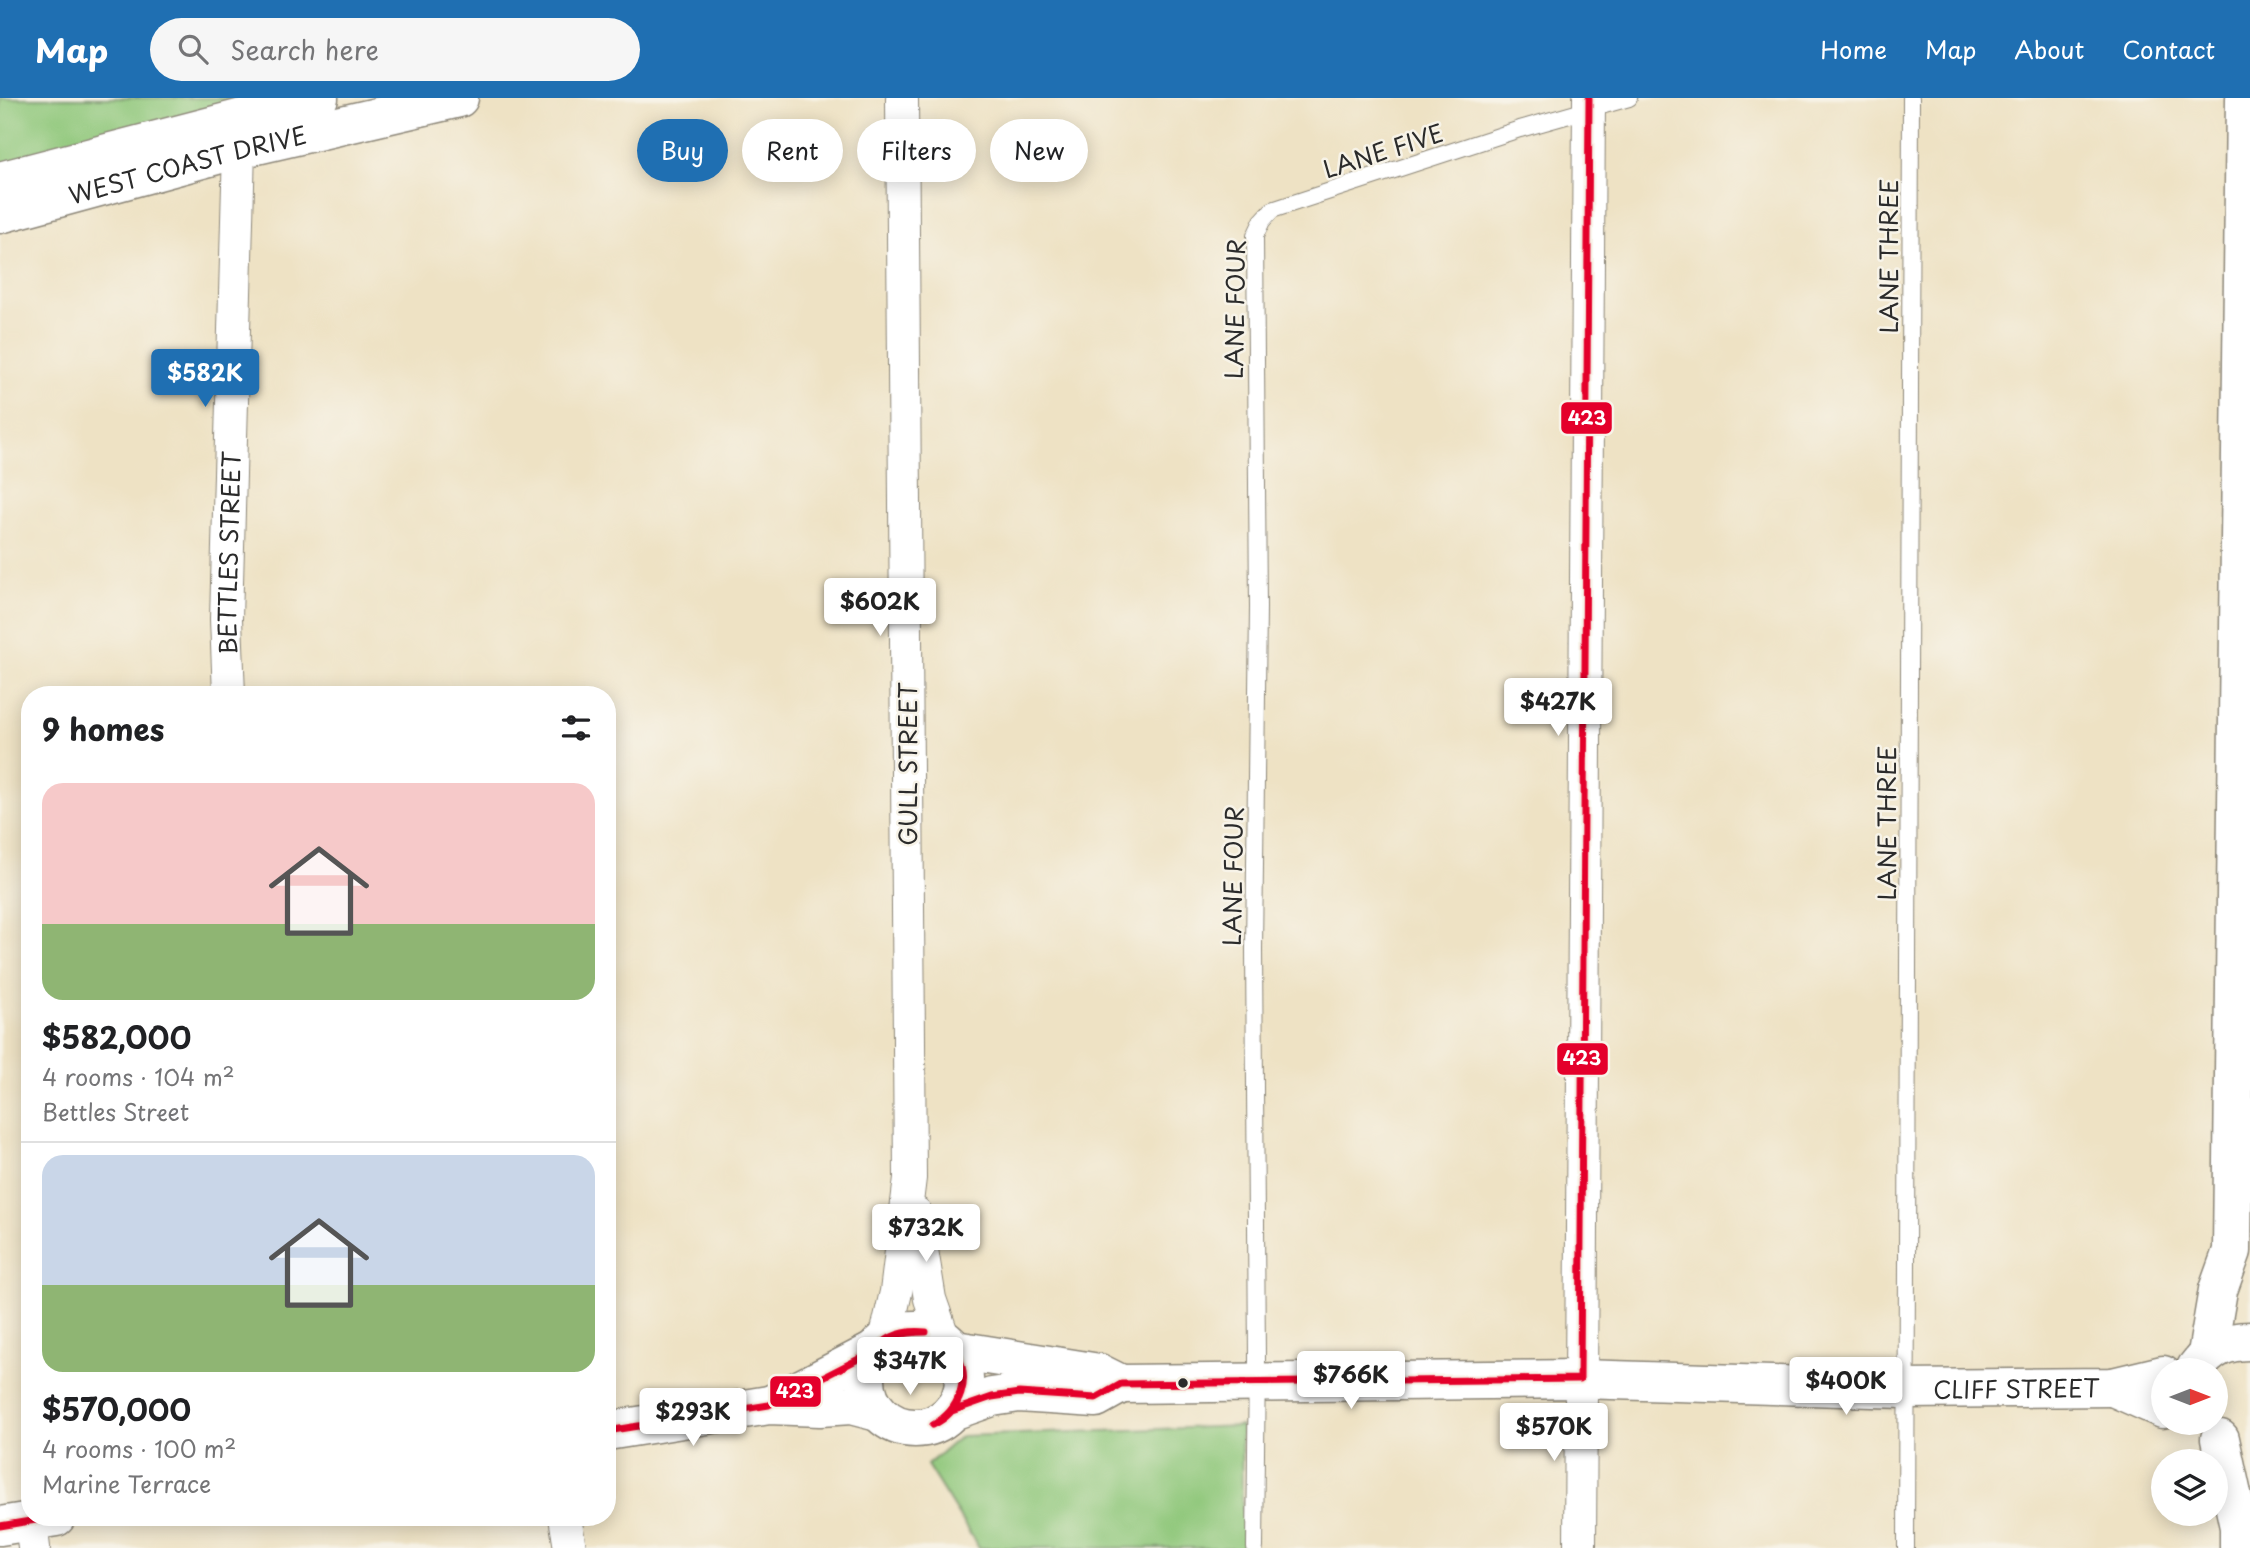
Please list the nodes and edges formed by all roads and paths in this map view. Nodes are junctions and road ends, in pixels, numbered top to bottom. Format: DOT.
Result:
graph roads {
  1 [pos="319,98"];
  2 [pos="458,98"];
  3 [pos="902,98"];
  4 [pos="1629,98"];
  5 [pos="1911,98"];
  6 [pos="2245,98"];
  7 [pos="1589,104"];
  8 [pos="237,134"];
  9 [pos="0,181"];
  10 [pos="1272,210"];
  11 [pos="0,214"];
  12 [pos="229,686"];
  13 [pos="910,1178"];
  14 [pos="2232,1251"];
  15 [pos="2250,1284"];
  16 [pos="2250,1342"];
  17 [pos="950,1345"];
  18 [pos="880,1346"];
  19 [pos="2192,1358"];
  20 [pos="2202,1358"];
  21 [pos="2151,1377"];
  22 [pos="1580,1379"];
  23 [pos="1257,1382"];
  24 [pos="1121,1384"];
  25 [pos="2113,1387"];
  26 [pos="1905,1389"];
  27 [pos="2151,1404"];
  28 [pos="769,1405"];
  29 [pos="952,1411"];
  30 [pos="878,1412"];
  31 [pos="616,1430"];
  32 [pos="2215,1435"];
  33 [pos="2243,1523"];
  34 [pos="566,1526"];
  35 [pos="570,1548"];
  36 [pos="1255,1548"];
  37 [pos="1580,1548"];
  38 [pos="1906,1548"];
  1 -- 8 [label="street, WEST COAST DRIVE"];
  2 -- 8 [label="street, WEST COAST DRIVE"];
  3 -- 13 [label="street, GULL STREET"];
  4 -- 7 [label="lane, LANE FIVE"];
  5 -- 26 [label="lane, LANE THREE"];
  6 -- 14 [label="street"];
  7 -- 10 [label="lane, LANE FIVE"];
  7 -- 22 [label="street"];
  8 -- 9 [label="street, WEST COAST DRIVE"];
  8 -- 11 [label="street, WEST COAST DRIVE"];
  8 -- 12 [label="street, BETTLES STREET"];
  10 -- 23 [label="lane, LANE FOUR"];
  13 -- 17 [label="street, GULL STREET"];
  13 -- 18 [label="street, GULL STREET"];
  14 -- 15 [label="street"];
  14 -- 19 [label="street"];
  16 -- 20 [label="street, CLIFF STREET"];
  17 -- 18 [label="street"];
  17 -- 24 [label="street, CLIFF STREET"];
  17 -- 29 [label="street"];
  18 -- 28 [label="street"];
  18 -- 30 [label="street"];
  21 -- 25 [label="street, CLIFF STREET"];
  22 -- 23 [label="street, CLIFF STREET"];
  22 -- 26 [label="street, CLIFF STREET"];
  22 -- 37 [label="street"];
  23 -- 24 [label="street, CLIFF STREET"];
  23 -- 36 [label="lane, LANE FOUR"];
  24 -- 29 [label="street, CLIFF STREET"];
  25 -- 26 [label="street, CLIFF STREET"];
  25 -- 27 [label="street, CLIFF STREET"];
  26 -- 38 [label="lane, LANE THREE"];
  28 -- 30 [label="street"];
  28 -- 31 [label="street"];
  29 -- 30 [label="street"];
  32 -- 33 [label="street"];
  34 -- 35 [label="street"];
}
